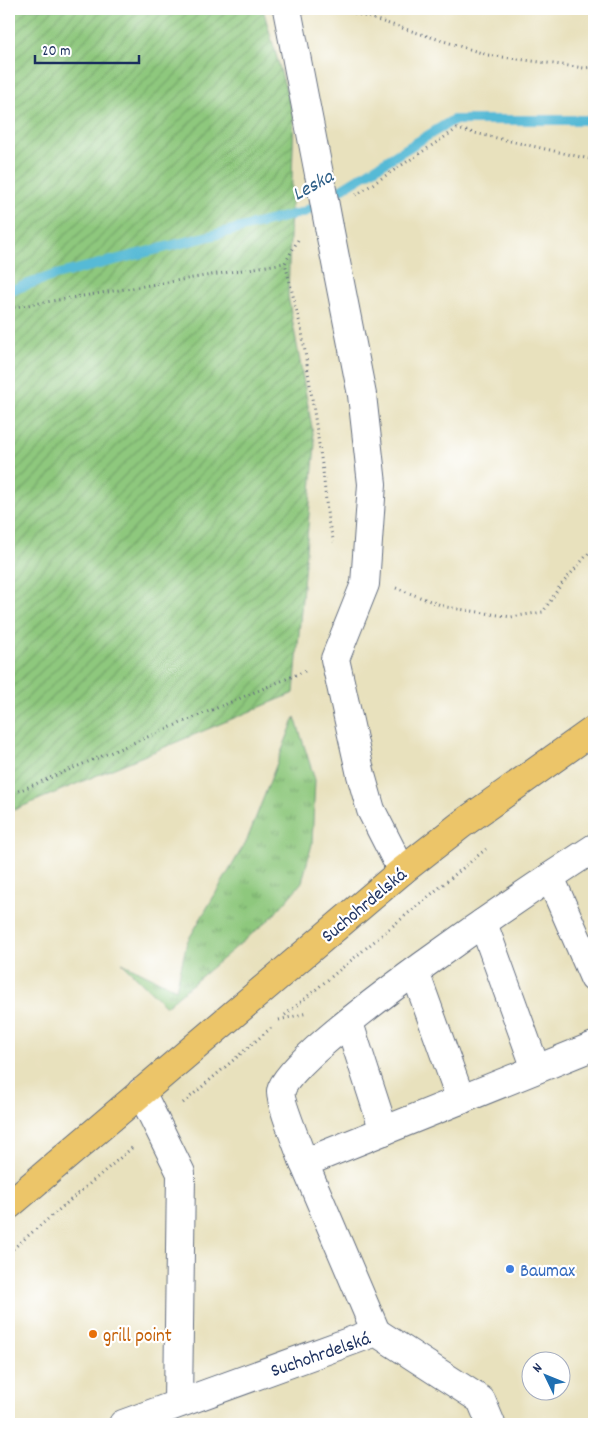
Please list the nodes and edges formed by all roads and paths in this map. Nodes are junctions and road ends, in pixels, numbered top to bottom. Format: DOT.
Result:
graph roads {
  1 [pos="287,9"];
  2 [pos="345,10"];
  3 [pos="594,67"];
  4 [pos="594,160"];
  5 [pos="354,197"];
  6 [pos="302,235"];
  7 [pos="284,263"];
  8 [pos="9,308"];
  9 [pos="594,546"];
  10 [pos="336,548"];
  11 [pos="365,584"];
  12 [pos="336,659"];
  13 [pos="594,730"];
  14 [pos="9,795"];
  15 [pos="491,845"];
  16 [pos="594,848"];
  17 [pos="402,871"];
  18 [pos="550,877"];
  19 [pos="482,923"];
  20 [pos="415,972"];
  21 [pos="594,978"];
  22 [pos="349,1023"];
  23 [pos="594,1046"];
  24 [pos="536,1069"];
  25 [pos="141,1092"];
  26 [pos="461,1100"];
  27 [pos="157,1125"];
  28 [pos="384,1131"];
  29 [pos="304,1163"];
  30 [pos="9,1205"];
  31 [pos="9,1252"];
  32 [pos="376,1332"];
  33 [pos="178,1403"];
  34 [pos="122,1424"];
  35 [pos="491,1424"];
  1 -- 11 [label="street, bridge"];
  2 -- 3 [label="path"];
  4 -- 5 [label="path"];
  6 -- 7 [label="path"];
  7 -- 8 [label="path"];
  7 -- 10 [label="path"];
  9 -- 11 [label="path"];
  11 -- 12 [label="street"];
  12 -- 14 [label="path"];
  12 -- 17 [label="street"];
  13 -- 17 [label="main road, Suchohrdelská"];
  15 -- 27 [label="path"];
  16 -- 18 [label="street"];
  17 -- 25 [label="main road, Suchohrdelská"];
  18 -- 19 [label="street"];
  18 -- 21 [label="street"];
  19 -- 20 [label="street"];
  19 -- 24 [label="street"];
  20 -- 22 [label="street"];
  20 -- 26 [label="street"];
  22 -- 28 [label="street"];
  22 -- 29 [label="street"];
  23 -- 24 [label="street"];
  24 -- 26 [label="street"];
  25 -- 27 [label="street"];
  25 -- 30 [label="main road, Suchohrdelská"];
  26 -- 28 [label="street"];
  27 -- 31 [label="path"];
  27 -- 33 [label="street"];
  28 -- 29 [label="street"];
  29 -- 32 [label="street"];
  32 -- 33 [label="street, Suchohrdelská"];
  32 -- 35 [label="street, Suchohrdelská"];
  33 -- 34 [label="street, Suchohrdelská"];
}
